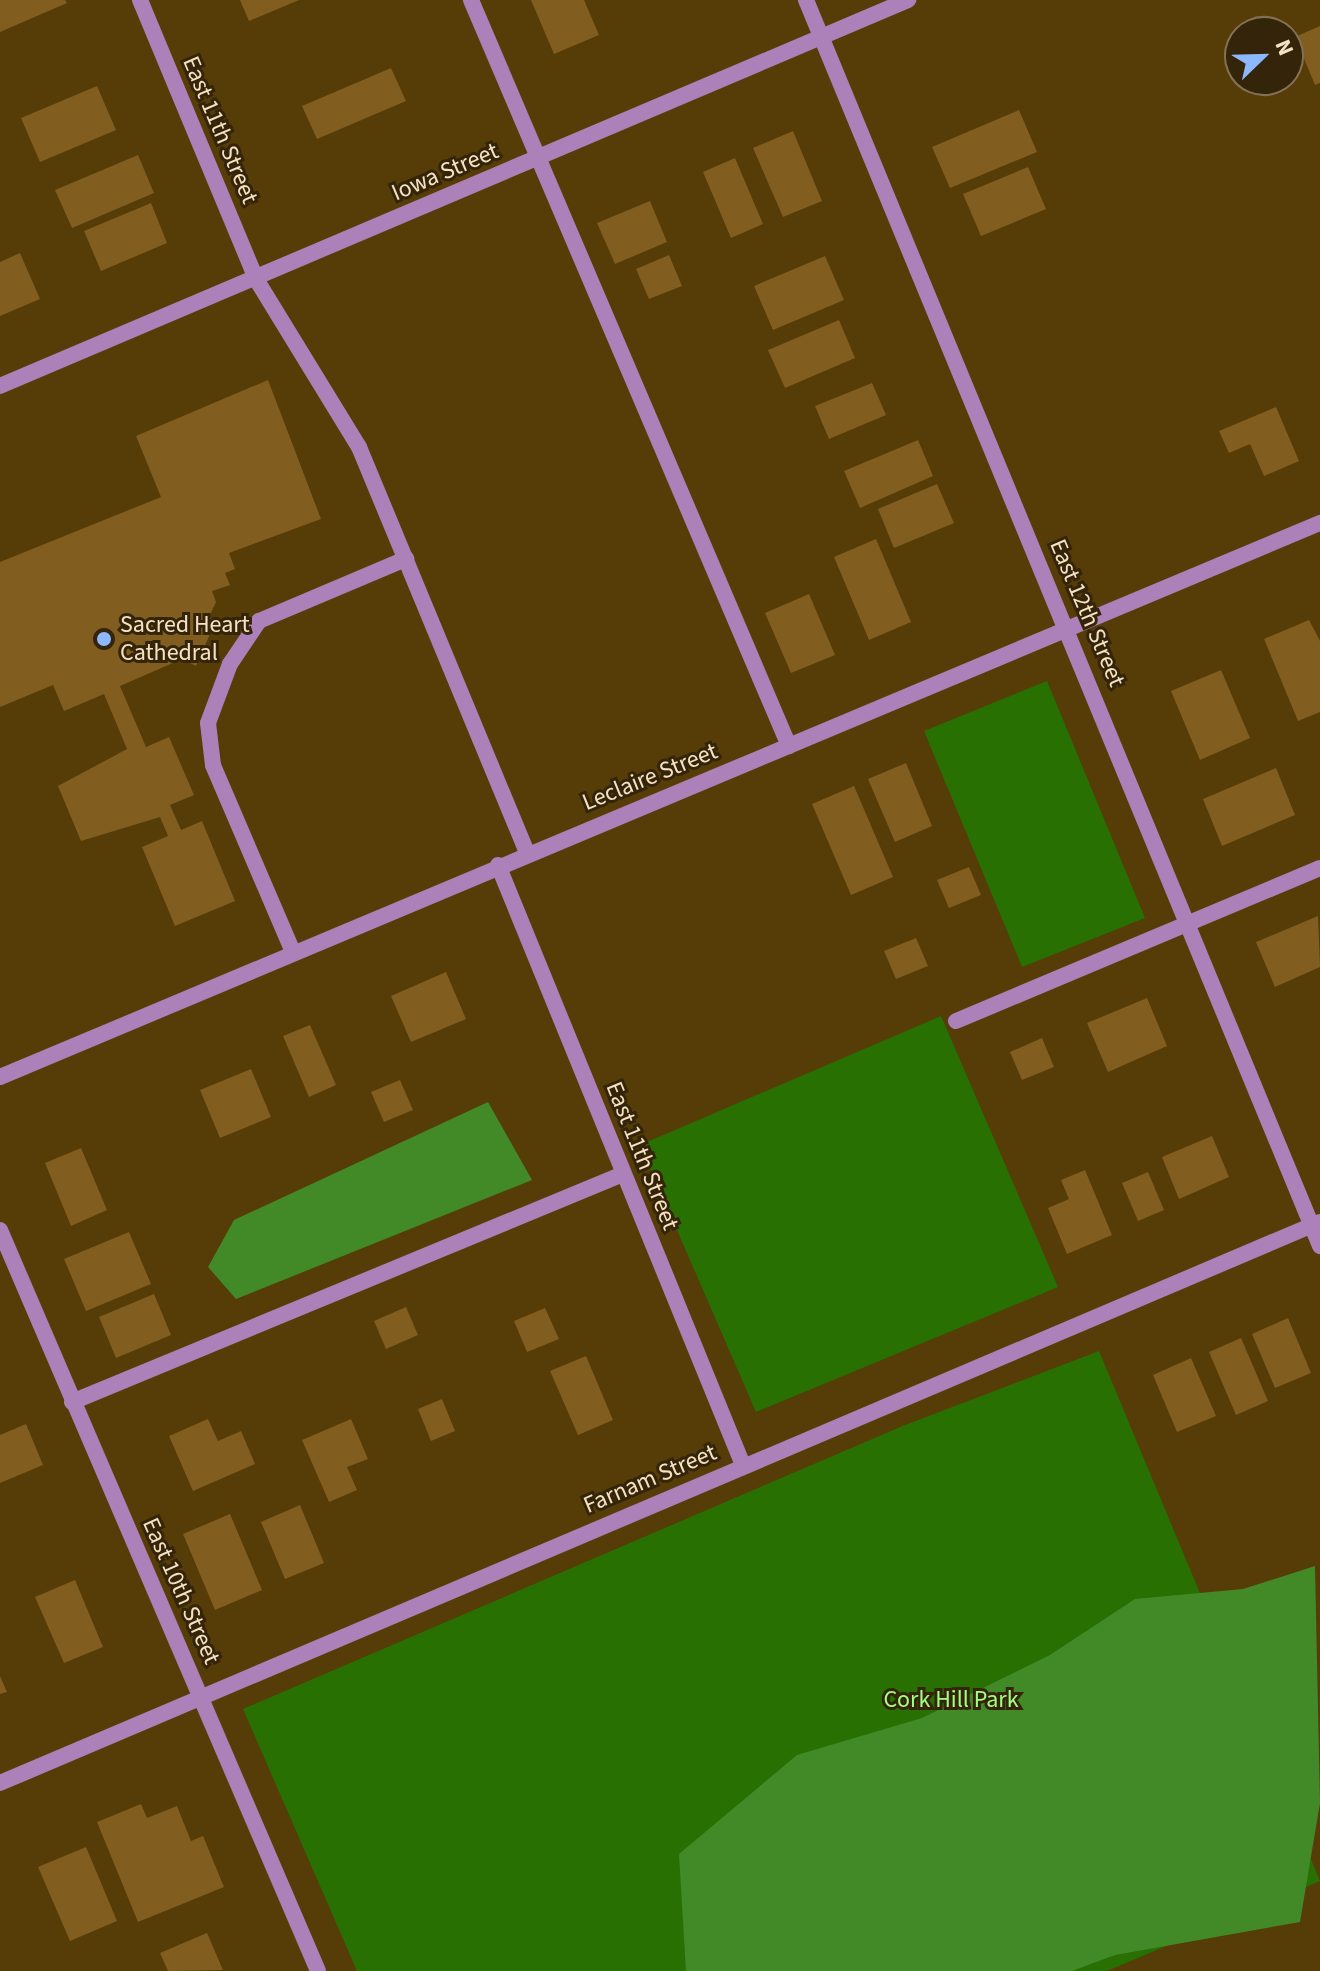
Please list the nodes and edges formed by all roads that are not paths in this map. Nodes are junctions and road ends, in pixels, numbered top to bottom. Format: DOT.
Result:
graph roads {
  1 [pos="140,0"];
  2 [pos="471,0"];
  3 [pos="806,0"];
  4 [pos="908,0"];
  5 [pos="822,37"];
  6 [pos="538,158"];
  7 [pos="256,279"];
  8 [pos="0,386"];
  9 [pos="1320,523"];
  10 [pos="406,559"];
  11 [pos="1068,630"];
  12 [pos="789,746"];
  13 [pos="527,852"];
  14 [pos="498,865"];
  15 [pos="1320,868"];
  16 [pos="1185,923"];
  17 [pos="293,952"];
  18 [pos="956,1021"];
  19 [pos="0,1077"];
  20 [pos="623,1174"];
  21 [pos="1316,1224"];
  22 [pos="0,1230"];
  23 [pos="1320,1246"];
  24 [pos="72,1402"];
  25 [pos="743,1465"];
  26 [pos="202,1699"];
  27 [pos="0,1783"];
  28 [pos="318,1971"];
  1 -- 7 [label="street, East 11th Street"];
  2 -- 6 [label="street"];
  3 -- 5 [label="street, East 12th Street"];
  4 -- 5 [label="street, Iowa Street"];
  5 -- 6 [label="street, Iowa Street"];
  5 -- 11 [label="street, East 12th Street"];
  6 -- 7 [label="street, Iowa Street"];
  6 -- 12 [label="street"];
  7 -- 8 [label="street, Iowa Street"];
  7 -- 10 [label="street, East 11th Street"];
  9 -- 11 [label="street, Leclaire Street"];
  10 -- 13 [label="street, East 11th Street"];
  10 -- 17 [label="street"];
  11 -- 12 [label="street, Leclaire Street"];
  11 -- 16 [label="street, East 12th Street"];
  12 -- 13 [label="street, Leclaire Street"];
  13 -- 14 [label="street, Leclaire Street"];
  14 -- 17 [label="street, Leclaire Street"];
  14 -- 20 [label="street, East 11th Street"];
  15 -- 16 [label="street"];
  16 -- 18 [label="street"];
  16 -- 21 [label="street, East 12th Street"];
  17 -- 19 [label="street, Leclaire Street"];
  20 -- 24 [label="street"];
  20 -- 25 [label="street, East 11th Street"];
  21 -- 23 [label="street, East 12th Street"];
  21 -- 25 [label="street, Farnam Street"];
  22 -- 24 [label="street, East 10th Street"];
  24 -- 26 [label="street, East 10th Street"];
  25 -- 26 [label="street, Farnam Street"];
  26 -- 27 [label="street, Farnam Street"];
  26 -- 28 [label="street, East 10th Street"];
}
